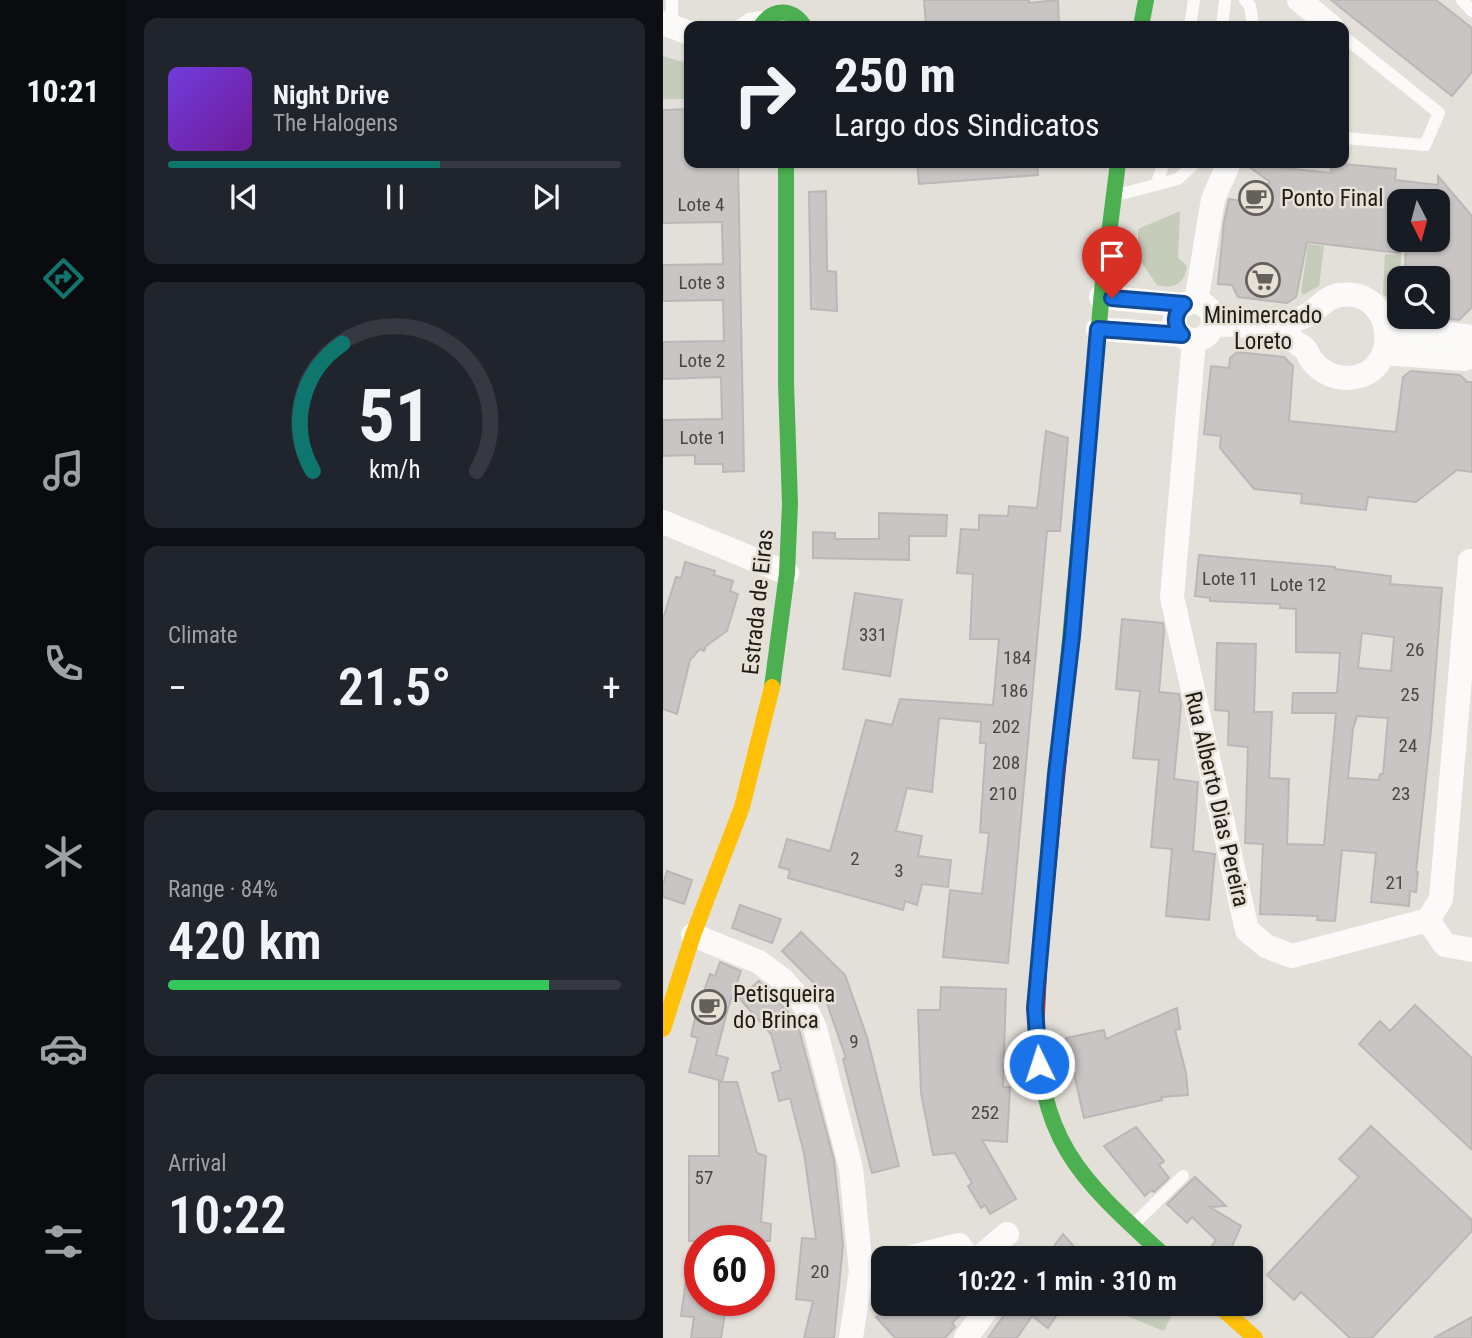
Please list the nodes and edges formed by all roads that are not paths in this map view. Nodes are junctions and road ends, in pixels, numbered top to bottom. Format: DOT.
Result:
graph roads {
  1 [pos="672,0"];
  2 [pos="1146,0"];
  3 [pos="1194,0"];
  4 [pos="1225,0"];
  5 [pos="1245,0"];
  6 [pos="1299,0"];
  7 [pos="1462,0"];
  8 [pos="1472,11"];
  9 [pos="770,14"];
  10 [pos="796,14"];
  11 [pos="746,21"];
  12 [pos="1142,21"];
  13 [pos="1191,21"];
  14 [pos="1223,21"];
  15 [pos="1252,21"];
  16 [pos="1325,21"];
  17 [pos="675,28"];
  18 [pos="1349,41"];
  19 [pos="1349,138"];
  20 [pos="786,168"];
  21 [pos="1117,168"];
  22 [pos="1162,168"];
  23 [pos="1190,168"];
  24 [pos="1227,168"];
  25 [pos="1157,185"];
  26 [pos="1113,195"];
  27 [pos="1101,297"];
  28 [pos="1190,303"];
  29 [pos="1098,329"];
  30 [pos="1268,329"];
  31 [pos="1196,333"];
  32 [pos="1385,341"];
  33 [pos="1472,345"];
  34 [pos="1472,356"];
  35 [pos="663,522"];
  36 [pos="1470,561"];
  37 [pos="787,573"];
  38 [pos="1467,661"];
  39 [pos="1428,920"];
  40 [pos="693,935"];
  41 [pos="1472,950"];
  42 [pos="663,1029"];
  43 [pos="1183,1176"];
  44 [pos="1132,1226"];
  45 [pos="1007,1234"];
  46 [pos="993,1246"];
  47 [pos="1154,1246"];
  48 [pos="871,1263"];
  49 [pos="871,1271"];
  50 [pos="982,1316"];
  51 [pos="1230,1316"];
  52 [pos="851,1338"];
  53 [pos="966,1338"];
  54 [pos="1255,1338"];
  1 -- 17 [label="lane"];
  2 -- 12 [label="main road"];
  3 -- 13 [label="lane"];
  4 -- 14 [label="lane"];
  5 -- 15 [label="lane"];
  6 -- 16 [label="street"];
  7 -- 8 [label="lane"];
  9 -- 10 [label="main road"];
  9 -- 11 [label="lane"];
  18 -- 19 [label="lane"];
  20 -- 37 [label="main road, Estrada de Eiras"];
  21 -- 26 [label="main road"];
  22 -- 25 [label="lane"];
  23 -- 25 [label="lane"];
  24 -- 28 [label="street"];
  25 -- 26 [label="lane"];
  26 -- 27 [label="main road"];
  27 -- 28 [label="street"];
  27 -- 29 [label="main road"];
  28 -- 31 [label="street"];
  28 -- 31 [label="street, Rua Alberto Dias Pereira"];
  29 -- 31 [label="street"];
  29 -- 44 [label="main road"];
  30 -- 31 [label="street"];
  30 -- 32 [label="street"];
  30 -- 32 [label="street"];
  31 -- 39 [label="street, Rua Alberto Dias Pereira"];
  32 -- 33 [label="street"];
  32 -- 34 [label="street"];
  35 -- 37 [label="street"];
  36 -- 38 [label="street"];
  37 -- 40 [label="main road, Estrada de Eiras"];
  38 -- 39 [label="street"];
  39 -- 41 [label="street"];
  40 -- 42 [label="main road, Estrada de Eiras"];
  40 -- 48 [label="street"];
  43 -- 44 [label="lane"];
  44 -- 47 [label="main road"];
  45 -- 46 [label="street"];
  49 -- 52 [label="street"];
  50 -- 53 [label="street"];
  51 -- 54 [label="main road"];
}
